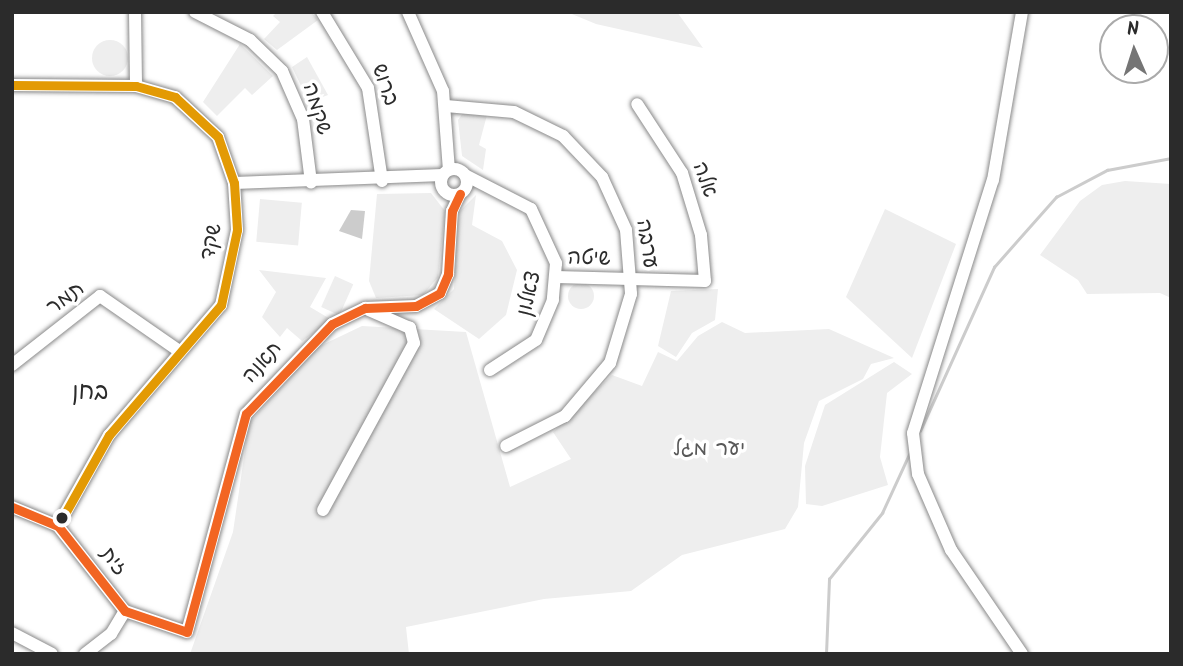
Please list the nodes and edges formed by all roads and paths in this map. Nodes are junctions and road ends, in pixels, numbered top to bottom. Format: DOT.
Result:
graph roads {
  1 [pos="135,12"];
  2 [pos="195,12"];
  3 [pos="322,12"];
  4 [pos="408,12"];
  5 [pos="1022,12"];
  6 [pos="12,85"];
  7 [pos="136,86"];
  8 [pos="637,104"];
  9 [pos="446,106"];
  10 [pos="451,179"];
  11 [pos="382,181"];
  12 [pos="311,182"];
  13 [pos="234,183"];
  14 [pos="492,187"];
  15 [pos="462,192"];
  16 [pos="452,211"];
  17 [pos="556,277"];
  18 [pos="632,279"];
  19 [pos="705,281"];
  20 [pos="365,308"];
  21 [pos="179,351"];
  22 [pos="12,365"];
  23 [pos="490,370"];
  24 [pos="506,446"];
  25 [pos="12,507"];
  26 [pos="323,510"];
  27 [pos="58,526"];
  28 [pos="125,611"];
  29 [pos="12,633"];
  30 [pos="52,654"];
  31 [pos="85,654"];
  32 [pos="1022,654"];
  1 -- 7 [label="street"];
  2 -- 12 [label="street, שקמה"];
  3 -- 11 [label="street, ברוש"];
  4 -- 9 [label="street, תאנה"];
  5 -- 32 [label="street"];
  6 -- 7 [label="street, שקד"];
  7 -- 13 [label="street, שקד"];
  8 -- 19 [label="street, אלה"];
  9 -- 10 [label="street, תאנה"];
  9 -- 18 [label="street, ערבה"];
  10 -- 11 [label="street"];
  10 -- 14 [label="street, צאלון"];
  10 -- 15 [label="street, תאנה"];
  10 -- 15 [label="street"];
  10 -- 16 [label="street, תאנה"];
  11 -- 12 [label="street"];
  12 -- 13 [label="street"];
  13 -- 21 [label="street, שקד"];
  14 -- 15 [label="street"];
  14 -- 17 [label="street, צאלון"];
  15 -- 16 [label="street, תאנה"];
  16 -- 20 [label="street, תאנה"];
  17 -- 18 [label="street, שיטה"];
  17 -- 23 [label="street, צאלון"];
  18 -- 19 [label="street, שיטה"];
  18 -- 24 [label="street, ערבה"];
  20 -- 26 [label="street"];
  20 -- 28 [label="street, תאנה"];
  21 -- 22 [label="street, תמר"];
  21 -- 27 [label="street, שקד"];
  25 -- 27 [label="street, זית"];
  27 -- 28 [label="street, זית"];
  28 -- 31 [label="street"];
  29 -- 30 [label="street"];
}
